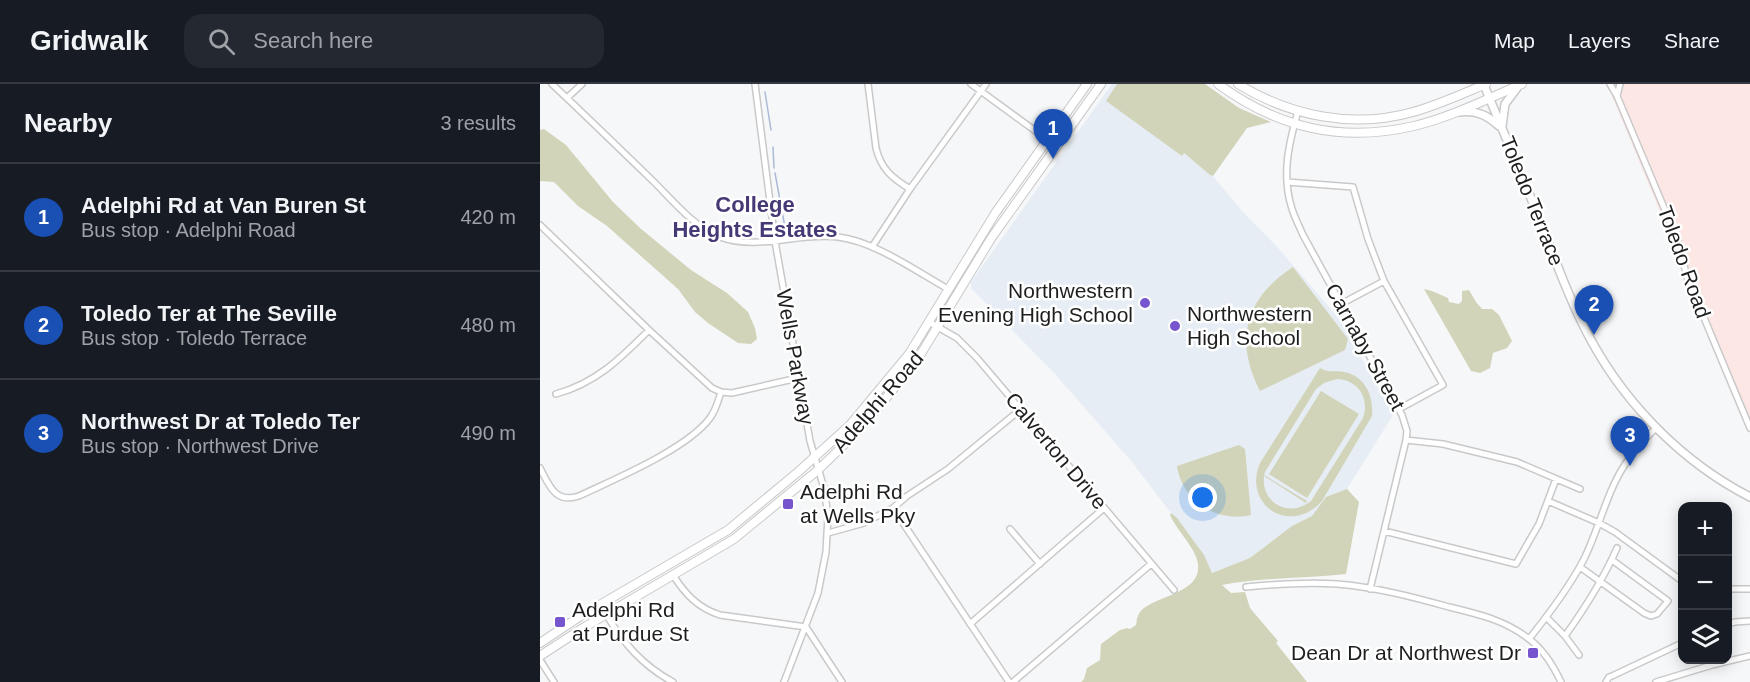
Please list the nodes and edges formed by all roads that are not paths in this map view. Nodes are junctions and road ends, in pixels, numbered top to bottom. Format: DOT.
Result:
graph roads {
  1 [pos="552,84"];
  2 [pos="582,84"];
  3 [pos="755,84"];
  4 [pos="868,84"];
  5 [pos="971,84"];
  6 [pos="986,84"];
  7 [pos="1087,84"];
  8 [pos="1101,84"];
  9 [pos="1218,84"];
  10 [pos="1238,84"];
  11 [pos="1485,84"];
  12 [pos="1521,84"];
  13 [pos="1610,84"];
  14 [pos="1620,84"];
  15 [pos="981,92"];
  16 [pos="1617,96"];
  17 [pos="567,98"];
  18 [pos="1489,98"];
  19 [pos="1298,111"];
  20 [pos="1452,113"];
  21 [pos="1294,124"];
  22 [pos="1502,129"];
  23 [pos="1048,140"];
  24 [pos="1056,146"];
  25 [pos="1287,182"];
  26 [pos="910,189"];
  27 [pos="540,225"];
  28 [pos="775,241"];
  29 [pos="872,247"];
  30 [pos="1384,281"];
  31 [pos="948,289"];
  32 [pos="1341,304"];
  33 [pos="929,322"];
  34 [pos="938,327"];
  35 [pos="649,330"];
  36 [pos="798,378"];
  37 [pos="721,392"];
  38 [pos="556,394"];
  39 [pos="1021,409"];
  40 [pos="1399,409"];
  41 [pos="1657,427"];
  42 [pos="1750,428"];
  43 [pos="1406,440"];
  44 [pos="814,458"];
  45 [pos="540,468"];
  46 [pos="818,470"];
  47 [pos="1556,479"];
  48 [pos="1580,489"];
  49 [pos="1750,497"];
  50 [pos="1548,501"];
  51 [pos="892,508"];
  52 [pos="1104,508"];
  53 [pos="1599,523"];
  54 [pos="1010,529"];
  55 [pos="1384,531"];
  56 [pos="828,532"];
  57 [pos="1617,548"];
  58 [pos="1612,560"];
  59 [pos="1040,564"];
  60 [pos="1151,564"];
  61 [pos="1580,567"];
  62 [pos="673,575"];
  63 [pos="1678,577"];
  64 [pos="1601,581"];
  65 [pos="1246,587"];
  66 [pos="1370,589"];
  67 [pos="1732,589"];
  68 [pos="1750,589"];
  69 [pos="1174,590"];
  70 [pos="606,614"];
  71 [pos="1546,617"];
  72 [pos="1750,621"];
  73 [pos="1732,623"];
  74 [pos="970,624"];
  75 [pos="806,627"];
  76 [pos="1565,636"];
  77 [pos="1529,639"];
  78 [pos="540,643"];
  79 [pos="1678,646"];
  80 [pos="1579,655"];
  81 [pos="1750,656"];
  82 [pos="540,658"];
  83 [pos="1732,659"];
  84 [pos="1714,664"];
  85 [pos="554,682"];
  86 [pos="673,682"];
  87 [pos="784,682"];
  88 [pos="842,682"];
  89 [pos="1011,682"];
  90 [pos="1561,682"];
  91 [pos="1606,682"];
  92 [pos="1656,682"];
  1 -- 17 [label="street"];
  2 -- 17 [label="street"];
  3 -- 28 [label="street, Wells Parkway"];
  4 -- 26 [label="street"];
  5 -- 15 [label="street"];
  6 -- 15 [label="street"];
  7 -- 23 [label="main road, Adelphi Road"];
  8 -- 24 [label="main road, Adelphi Road"];
  9 -- 21 [label="main road"];
  10 -- 19 [label="main road"];
  11 -- 18 [label="street, Toledo Terrace"];
  11 -- 19 [label="main road"];
  12 -- 18 [label="main road"];
  12 -- 22 [label="street"];
  13 -- 16 [label="street, Toledo Road"];
  14 -- 16 [label="street"];
  15 -- 23 [label="street"];
  15 -- 26 [label="street"];
  16 -- 42 [label="street, Toledo Road"];
  17 -- 28 [label="street"];
  18 -- 20 [label="main road"];
  18 -- 22 [label="street, Toledo Terrace"];
  19 -- 21 [label="street, Carnaby Street"];
  20 -- 21 [label="main road"];
  20 -- 22 [label="street"];
  21 -- 25 [label="street, Carnaby Street"];
  22 -- 41 [label="street, Toledo Terrace"];
  23 -- 24 [label="street"];
  23 -- 31 [label="main road, Adelphi Road"];
  24 -- 34 [label="main road, Adelphi Road"];
  25 -- 30 [label="street"];
  25 -- 32 [label="street, Carnaby Street"];
  26 -- 29 [label="street"];
  27 -- 35 [label="street"];
  28 -- 29 [label="street"];
  28 -- 36 [label="street, Wells Parkway"];
  29 -- 31 [label="street"];
  30 -- 32 [label="street"];
  30 -- 40 [label="street"];
  31 -- 33 [label="main road, Adelphi Road"];
  32 -- 40 [label="street, Carnaby Street"];
  33 -- 34 [label="street, Calverton Drive"];
  33 -- 44 [label="main road, Adelphi Road"];
  34 -- 39 [label="street, Calverton Drive"];
  34 -- 46 [label="main road, Adelphi Road"];
  35 -- 37 [label="street"];
  35 -- 38 [label="street"];
  36 -- 37 [label="street"];
  36 -- 44 [label="street, Wells Parkway"];
  37 -- 45 [label="street"];
  39 -- 51 [label="street"];
  39 -- 52 [label="street, Calverton Drive"];
  40 -- 43 [label="street, Carnaby Street"];
  41 -- 49 [label="street, Toledo Terrace"];
  41 -- 53 [label="street"];
  43 -- 47 [label="street"];
  43 -- 55 [label="street, Carnaby Street"];
  44 -- 46 [label="street, Wells Parkway"];
  44 -- 78 [label="main road, Adelphi Road"];
  46 -- 56 [label="street, Wells Parkway"];
  46 -- 62 [label="main road, Adelphi Road"];
  47 -- 48 [label="street"];
  47 -- 50 [label="street"];
  50 -- 53 [label="street"];
  50 -- 55 [label="street"];
  51 -- 56 [label="street"];
  51 -- 74 [label="street"];
  52 -- 59 [label="street"];
  52 -- 60 [label="street, Calverton Drive"];
  53 -- 61 [label="street"];
  53 -- 63 [label="street"];
  54 -- 59 [label="street"];
  55 -- 66 [label="street, Carnaby Street"];
  56 -- 75 [label="street, Wells Parkway"];
  57 -- 58 [label="street"];
  58 -- 64 [label="street"];
  58 -- 64 [label="street"];
  59 -- 74 [label="street"];
  60 -- 69 [label="street, Calverton Drive"];
  60 -- 89 [label="street"];
  61 -- 64 [label="street"];
  61 -- 71 [label="street"];
  62 -- 70 [label="main road, Adelphi Road"];
  62 -- 75 [label="street"];
  64 -- 76 [label="street"];
  65 -- 66 [label="street"];
  66 -- 77 [label="street"];
  67 -- 68 [label="street"];
  70 -- 82 [label="main road, Adelphi Road"];
  70 -- 86 [label="street"];
  71 -- 76 [label="street"];
  71 -- 77 [label="street"];
  72 -- 73 [label="street"];
  74 -- 89 [label="street"];
  75 -- 87 [label="street, Wells Parkway"];
  75 -- 88 [label="street"];
  76 -- 80 [label="street"];
  77 -- 90 [label="street"];
  79 -- 91 [label="street"];
  81 -- 83 [label="street"];
  82 -- 85 [label="street"];
  84 -- 92 [label="street"];
}
